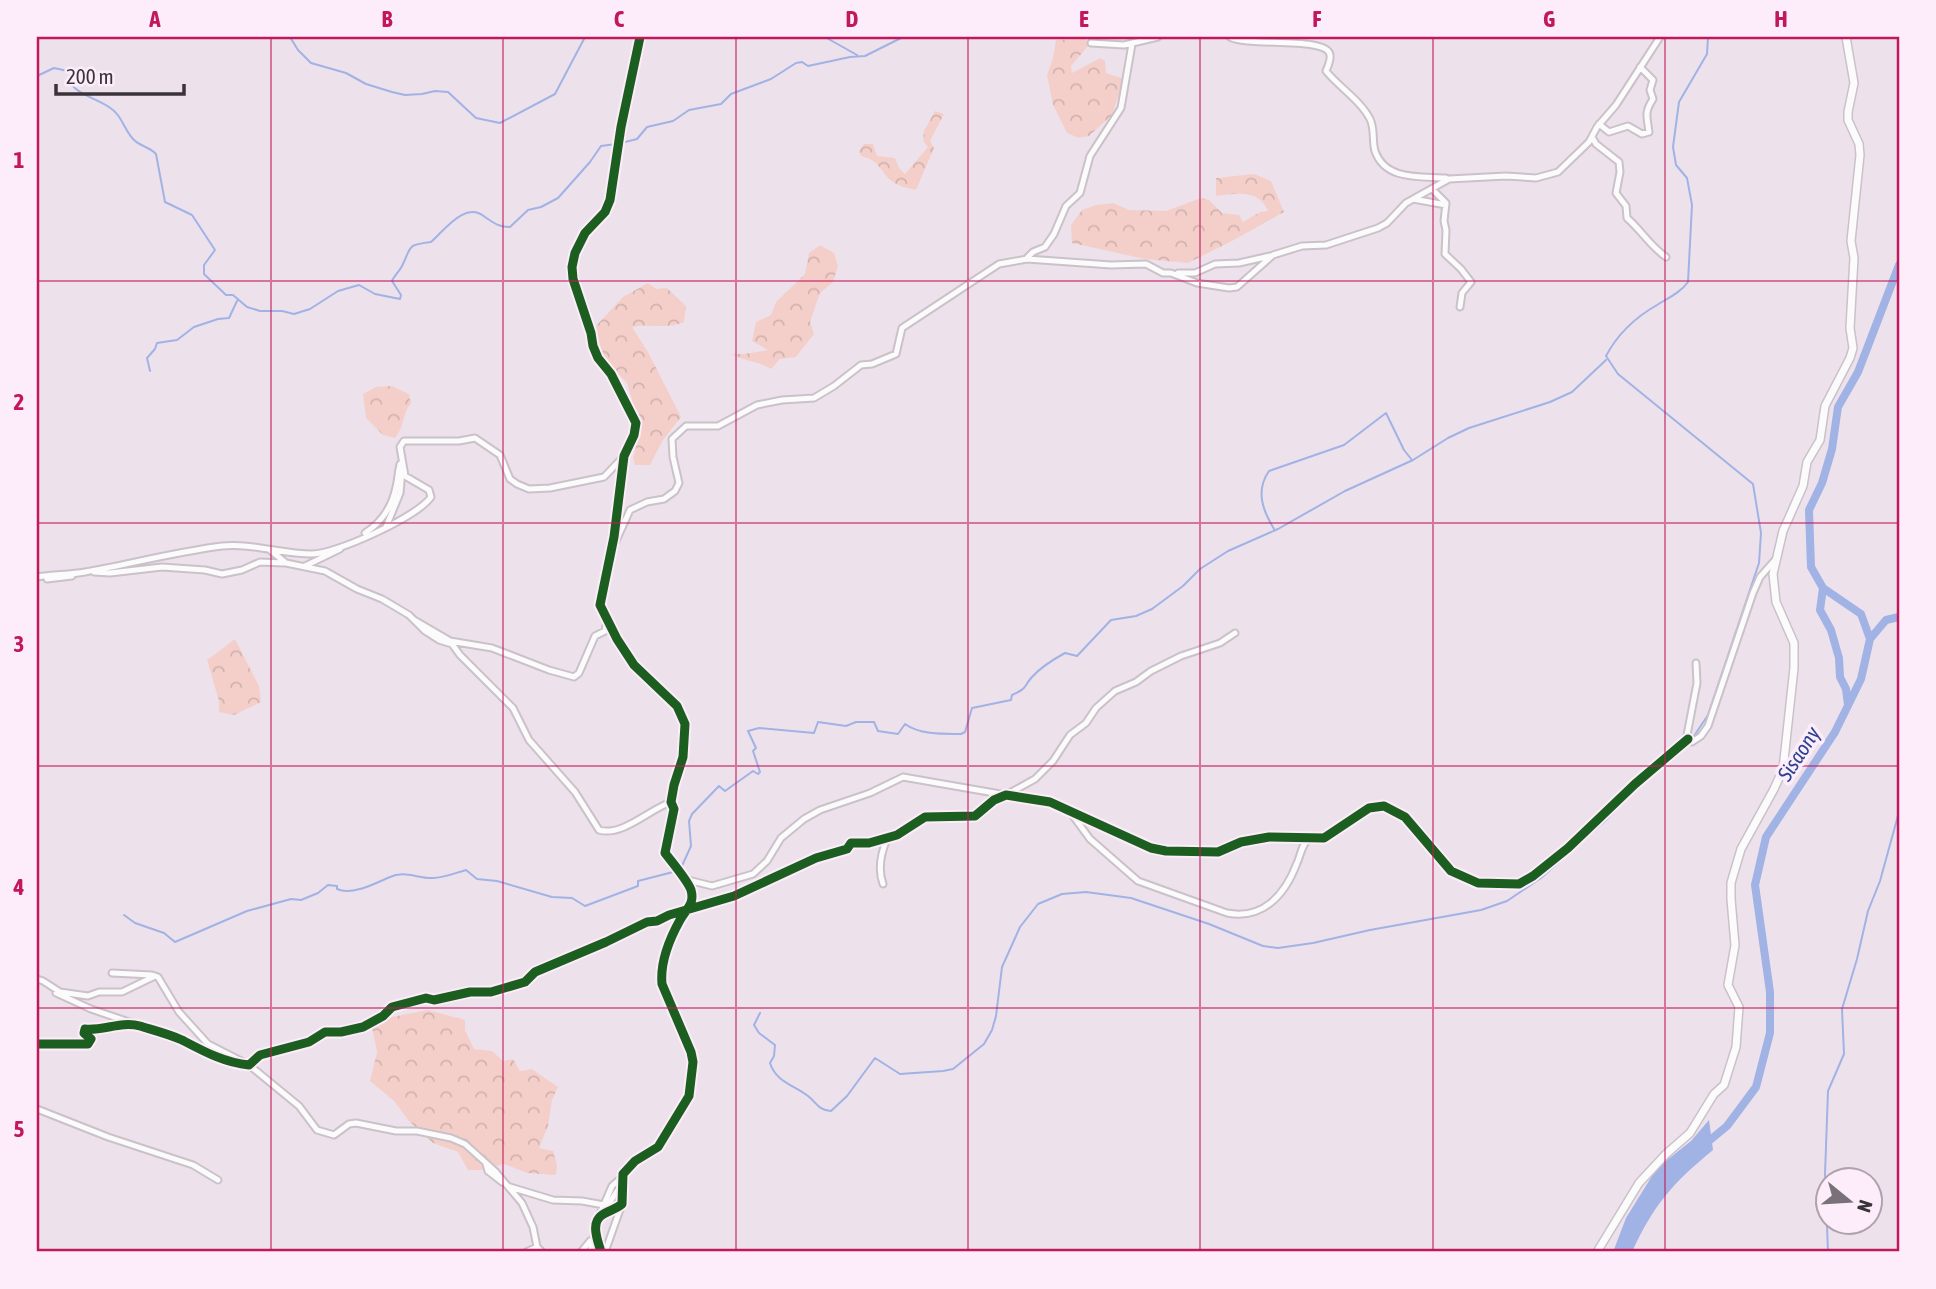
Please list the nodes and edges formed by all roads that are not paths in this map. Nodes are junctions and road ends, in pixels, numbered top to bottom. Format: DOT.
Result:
graph roads {
  1 [pos="640,37"];
  2 [pos="1158,37"];
  3 [pos="1230,37"];
  4 [pos="1660,37"];
  5 [pos="1846,37"];
  6 [pos="1091,43"];
  7 [pos="1132,44"];
  8 [pos="1640,67"];
  9 [pos="1599,124"];
  10 [pos="1592,137"];
  11 [pos="1449,179"];
  12 [pos="1432,189"];
  13 [pos="1413,199"];
  14 [pos="1446,205"];
  15 [pos="1273,255"];
  16 [pos="1666,257"];
  17 [pos="1027,259"];
  18 [pos="1171,273"];
  19 [pos="1460,307"];
  20 [pos="624,456"];
  21 [pos="402,464"];
  22 [pos="386,528"];
  23 [pos="361,538"];
  24 [pos="347,544"];
  25 [pos="270,550"];
  26 [pos="610,557"];
  27 [pos="1776,559"];
  28 [pos="286,563"];
  29 [pos="305,566"];
  30 [pos="85,572"];
  31 [pos="37,578"];
  32 [pos="607,617"];
  33 [pos="414,620"];
  34 [pos="1235,633"];
  35 [pos="1696,663"];
  36 [pos="1689,740"];
  37 [pos="1006,795"];
  38 [pos="671,802"];
  39 [pos="1069,811"];
  40 [pos="887,839"];
  41 [pos="1309,839"];
  42 [pos="684,879"];
  43 [pos="883,884"];
  44 [pos="688,911"];
  45 [pos="113,974"];
  46 [pos="155,976"];
  47 [pos="37,979"];
  48 [pos="51,988"];
  49 [pos="138,1025"];
  50 [pos="37,1035"];
  51 [pos="38,1044"];
  52 [pos="249,1065"];
  53 [pos="37,1110"];
  54 [pos="218,1180"];
  55 [pos="622,1180"];
  56 [pos="508,1186"];
  57 [pos="622,1204"];
  58 [pos="604,1205"];
  59 [pos="599,1217"];
  60 [pos="594,1235"];
  61 [pos="537,1247"];
  62 [pos="526,1252"];
  63 [pos="542,1252"];
  64 [pos="581,1252"];
  65 [pos="590,1252"];
  66 [pos="603,1252"];
  67 [pos="1597,1252"];
  1 -- 20 [label="street"];
  2 -- 7 [label="street"];
  3 -- 11 [label="street"];
  4 -- 8 [label="street"];
  5 -- 27 [label="street"];
  6 -- 7 [label="street"];
  7 -- 17 [label="street"];
  8 -- 9 [label="street"];
  8 -- 9 [label="street"];
  9 -- 10 [label="street"];
  10 -- 11 [label="street"];
  10 -- 16 [label="street"];
  11 -- 12 [label="street"];
  12 -- 13 [label="street"];
  12 -- 14 [label="street"];
  13 -- 14 [label="street"];
  13 -- 15 [label="street"];
  14 -- 19 [label="street"];
  15 -- 18 [label="street"];
  15 -- 18 [label="street"];
  17 -- 18 [label="street"];
  17 -- 26 [label="street"];
  20 -- 21 [label="street"];
  20 -- 26 [label="street"];
  21 -- 22 [label="street"];
  21 -- 22 [label="street"];
  21 -- 23 [label="street"];
  22 -- 23 [label="street"];
  23 -- 24 [label="street"];
  24 -- 25 [label="street"];
  24 -- 29 [label="street"];
  25 -- 28 [label="street"];
  25 -- 30 [label="street"];
  26 -- 32 [label="street"];
  27 -- 36 [label="street"];
  27 -- 67 [label="street"];
  28 -- 29 [label="street"];
  28 -- 30 [label="street"];
  29 -- 33 [label="street"];
  30 -- 31 [label="street"];
  32 -- 33 [label="street"];
  32 -- 38 [label="street"];
  33 -- 38 [label="street"];
  34 -- 37 [label="street"];
  35 -- 36 [label="street"];
  36 -- 41 [label="street"];
  37 -- 39 [label="street"];
  37 -- 40 [label="street"];
  37 -- 42 [label="street"];
  38 -- 42 [label="street"];
  39 -- 41 [label="street"];
  39 -- 41 [label="street"];
  40 -- 43 [label="street"];
  40 -- 44 [label="street"];
  42 -- 44 [label="street"];
  44 -- 52 [label="street"];
  44 -- 55 [label="street"];
  45 -- 46 [label="street"];
  46 -- 48 [label="street"];
  46 -- 52 [label="street"];
  47 -- 48 [label="street"];
  48 -- 49 [label="street"];
  49 -- 51 [label="street"];
  49 -- 52 [label="street"];
  50 -- 51 [label="street"];
  52 -- 56 [label="street"];
  53 -- 54 [label="street"];
  55 -- 57 [label="street"];
  55 -- 58 [label="street"];
  56 -- 58 [label="street"];
  56 -- 61 [label="street"];
  57 -- 59 [label="street"];
  57 -- 66 [label="street"];
  58 -- 59 [label="street"];
  59 -- 60 [label="street"];
  60 -- 64 [label="street"];
  60 -- 65 [label="street"];
  60 -- 66 [label="street"];
  61 -- 62 [label="street"];
  61 -- 63 [label="street"];
}
